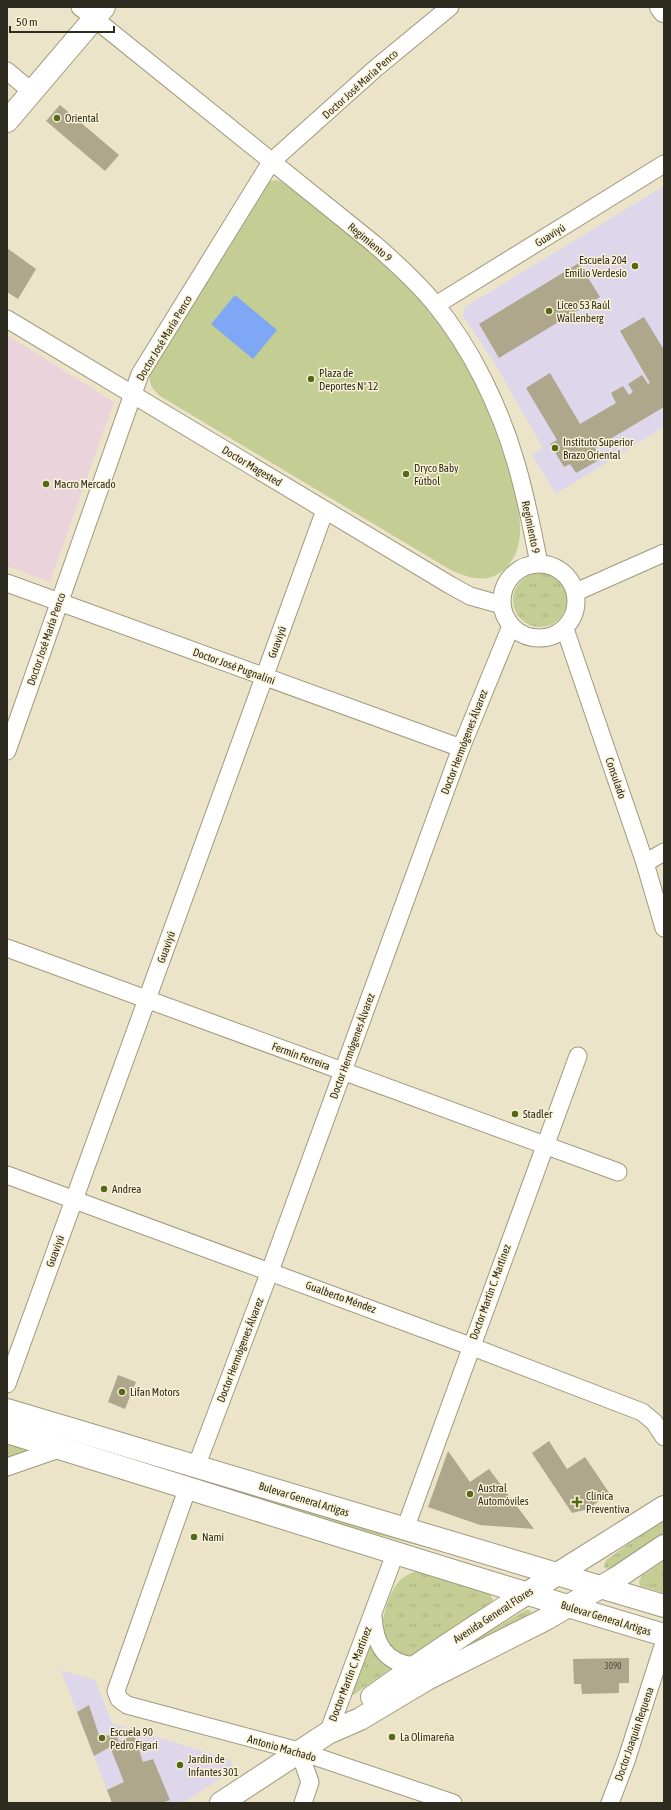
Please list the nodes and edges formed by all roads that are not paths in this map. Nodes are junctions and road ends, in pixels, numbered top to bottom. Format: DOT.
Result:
graph roads {
  1 [pos="450,7"];
  2 [pos="661,7"];
  3 [pos="93,11"];
  4 [pos="664,11"];
  5 [pos="7,71"];
  6 [pos="32,92"];
  7 [pos="7,121"];
  8 [pos="271,162"];
  9 [pos="664,164"];
  10 [pos="436,305"];
  11 [pos="7,319"];
  12 [pos="132,394"];
  13 [pos="325,510"];
  14 [pos="664,553"];
  15 [pos="539,564"];
  16 [pos="7,582"];
  17 [pos="576,592"];
  18 [pos="59,602"];
  19 [pos="502,605"];
  20 [pos="511,626"];
  21 [pos="565,629"];
  22 [pos="264,677"];
  23 [pos="461,748"];
  24 [pos="7,751"];
  25 [pos="664,852"];
  26 [pos="645,863"];
  27 [pos="664,928"];
  28 [pos="7,948"];
  29 [pos="147,1000"];
  30 [pos="578,1056"];
  31 [pos="343,1071"];
  32 [pos="545,1145"];
  33 [pos="618,1172"];
  34 [pos="7,1175"];
  35 [pos="74,1199"];
  36 [pos="270,1271"];
  37 [pos="470,1346"];
  38 [pos="7,1384"];
  39 [pos="7,1410"];
  40 [pos="7,1432"];
  41 [pos="664,1437"];
  42 [pos="62,1448"];
  43 [pos="7,1467"];
  44 [pos="196,1467"];
  45 [pos="188,1487"];
  46 [pos="664,1507"];
  47 [pos="404,1529"];
  48 [pos="664,1546"];
  49 [pos="395,1554"];
  50 [pos="542,1584"];
  51 [pos="602,1586"];
  52 [pos="575,1602"];
  53 [pos="664,1606"];
  54 [pos="372,1615"];
  55 [pos="664,1618"];
  56 [pos="664,1635"];
  57 [pos="664,1643"];
  58 [pos="415,1666"];
  59 [pos="328,1733"];
  60 [pos="299,1751"];
  61 [pos="221,1803"];
  62 [pos="303,1803"];
  63 [pos="453,1803"];
  64 [pos="610,1803"];
  1 -- 8 [label="street, Doctor José María Penco"];
  2 -- 4 [label="main road"];
  3 -- 6 [label="main road"];
  3 -- 8 [label="street, Regimiento 9"];
  5 -- 6 [label="street"];
  6 -- 7 [label="main road"];
  8 -- 10 [label="street, Regimiento 9"];
  8 -- 12 [label="street, Doctor José María Penco"];
  9 -- 10 [label="street, Guaviyú"];
  10 -- 15 [label="street, Regimiento 9"];
  11 -- 12 [label="street, Doctor Magested"];
  12 -- 13 [label="street, Doctor Magested"];
  12 -- 18 [label="street, Doctor José María Penco"];
  13 -- 19 [label="street, Doctor Magested"];
  13 -- 22 [label="street, Guaviyú"];
  14 -- 17 [label="street"];
  15 -- 17 [label="street"];
  15 -- 19 [label="street"];
  16 -- 18 [label="street, Doctor José Pugnalini"];
  17 -- 21 [label="street"];
  18 -- 22 [label="street, Doctor José Pugnalini"];
  18 -- 24 [label="street, Doctor José María Penco"];
  19 -- 20 [label="street"];
  20 -- 21 [label="street"];
  20 -- 23 [label="street, Doctor Hermógenes Álvarez"];
  21 -- 26 [label="street, Consulado"];
  22 -- 23 [label="street, Doctor José Pugnalini"];
  22 -- 29 [label="street, Guaviyú"];
  23 -- 31 [label="street, Doctor Hermógenes Álvarez"];
  25 -- 26 [label="street"];
  26 -- 27 [label="street, Consulado"];
  28 -- 29 [label="street, Fermín Ferreira"];
  29 -- 31 [label="street, Fermín Ferreira"];
  29 -- 35 [label="street, Guaviyú"];
  30 -- 32 [label="street, Doctor Martín C. Martínez"];
  31 -- 32 [label="street, Fermín Ferreira"];
  31 -- 36 [label="street, Doctor Hermógenes Álvarez"];
  32 -- 33 [label="street, Fermín Ferreira"];
  32 -- 37 [label="street, Doctor Martín C. Martínez"];
  34 -- 35 [label="street, Gualberto Méndez"];
  35 -- 36 [label="street, Gualberto Méndez"];
  35 -- 38 [label="street, Guaviyú"];
  36 -- 37 [label="street, Gualberto Méndez"];
  36 -- 44 [label="street, Doctor Hermógenes Álvarez"];
  37 -- 41 [label="street, Gualberto Méndez"];
  37 -- 47 [label="street, Doctor Martín C. Martínez"];
  39 -- 44 [label="main road, Bulevar General Artigas"];
  40 -- 42 [label="main road, Bulevar General Artigas"];
  42 -- 43 [label="street"];
  42 -- 45 [label="main road, Bulevar General Artigas"];
  44 -- 47 [label="main road, Bulevar General Artigas"];
  45 -- 49 [label="main road, Bulevar General Artigas"];
  45 -- 60 [label="street, Antonio Machado"];
  46 -- 50 [label="main road, Avenida General Flores"];
  47 -- 50 [label="main road, Bulevar General Artigas"];
  48 -- 51 [label="main road, Avenida General Flores"];
  49 -- 50 [label="main road, Bulevar General Artigas"];
  49 -- 54 [label="street, Doctor Martín C. Martínez"];
  50 -- 51 [label="main road, Bulevar General Artigas"];
  50 -- 52 [label="main road, Bulevar General Artigas"];
  50 -- 58 [label="main road, Avenida General Flores"];
  51 -- 52 [label="main road, Avenida General Flores"];
  51 -- 53 [label="main road, Bulevar General Artigas"];
  52 -- 55 [label="main road, Bulevar General Artigas"];
  52 -- 56 [label="main road, Bulevar General Artigas"];
  52 -- 59 [label="main road, Avenida General Flores"];
  54 -- 58 [label="street, Doctor Martín C. Martínez"];
  54 -- 59 [label="street, Doctor Martín C. Martínez"];
  57 -- 64 [label="street, Doctor Joaquín Requena"];
  58 -- 59 [label="main road, Avenida General Flores"];
  59 -- 60 [label="main road, Avenida General Flores"];
  60 -- 61 [label="main road, Avenida General Flores"];
  60 -- 62 [label="street"];
  60 -- 63 [label="street, Antonio Machado"];
}
